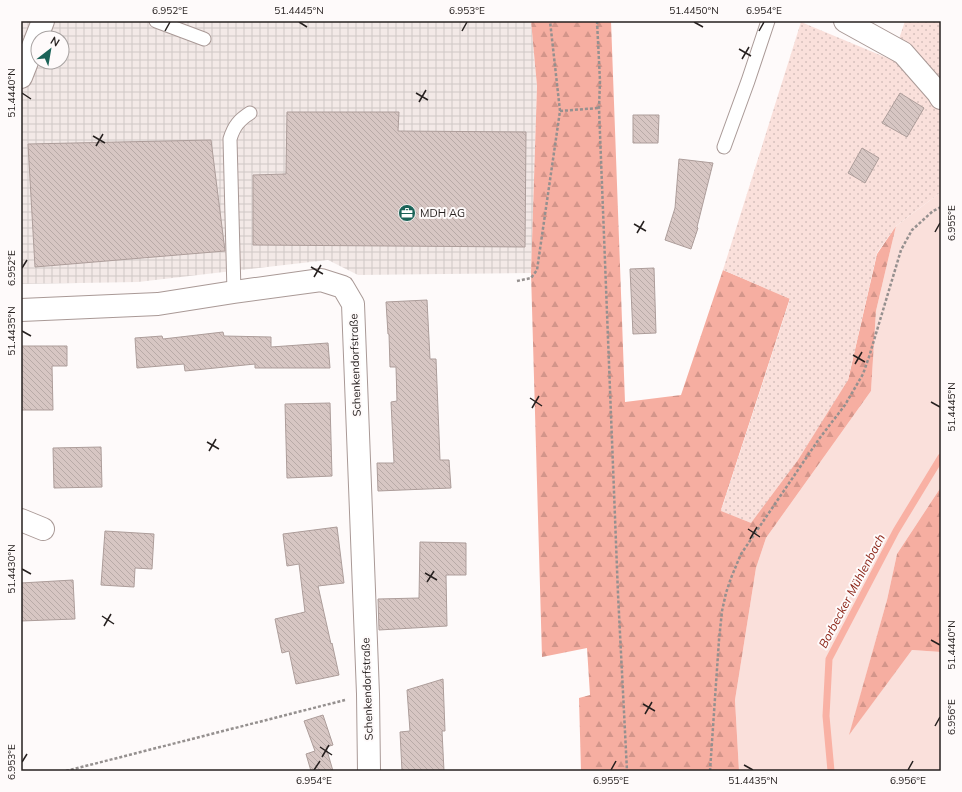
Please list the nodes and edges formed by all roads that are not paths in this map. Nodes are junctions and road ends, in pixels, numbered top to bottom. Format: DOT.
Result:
graph roads {
  1 [pos="43,21"];
  2 [pos="156,21"];
  3 [pos="768,21"];
  4 [pos="845,21"];
  5 [pos="204,39"];
  6 [pos="21,77"];
  7 [pos="941,98"];
  8 [pos="250,113"];
  9 [pos="724,147"];
  10 [pos="234,292"];
  11 [pos="21,310"];
  12 [pos="21,520"];
  13 [pos="43,530"];
  14 [pos="369,771"];
  1 -- 6 [label="street"];
  2 -- 5 [label="lane"];
  3 -- 9 [label="lane"];
  4 -- 7 [label="street"];
  8 -- 10 [label="lane"];
  10 -- 11 [label="street, Schenkendorfstraße"];
  10 -- 14 [label="street, Schenkendorfstraße"];
  12 -- 13 [label="street"];
}
